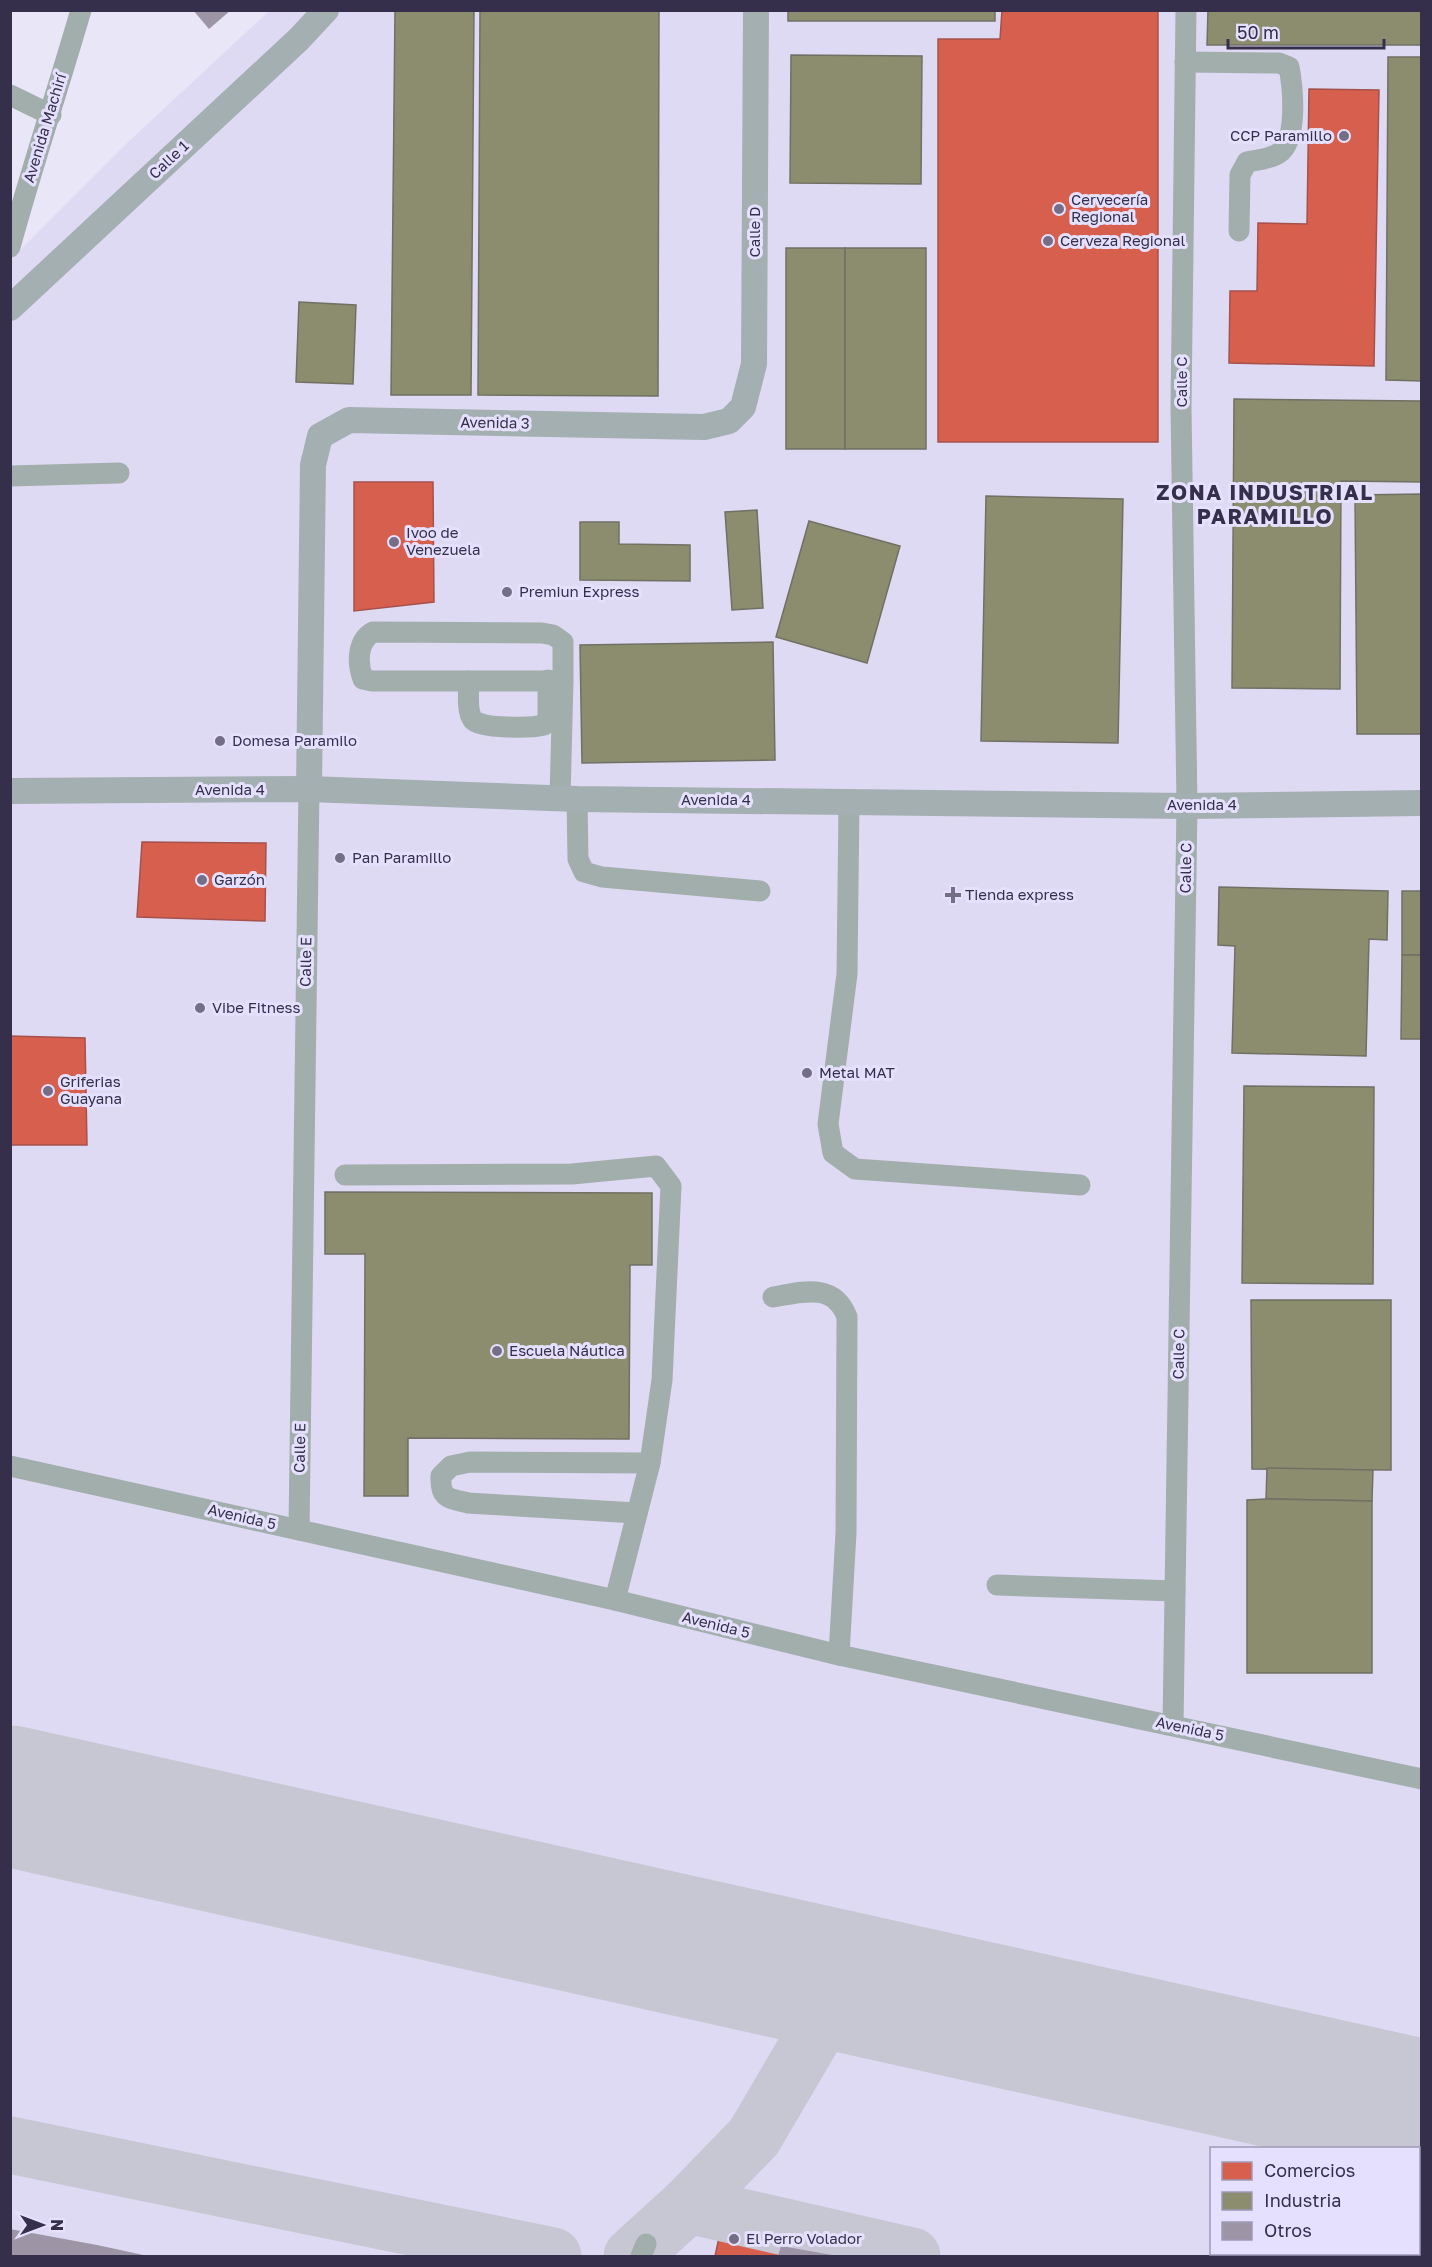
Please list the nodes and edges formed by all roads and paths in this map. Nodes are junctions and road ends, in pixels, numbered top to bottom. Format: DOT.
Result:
graph roads {
  1 [pos="81,10"];
  2 [pos="326,10"];
  3 [pos="756,10"];
  4 [pos="1186,10"];
  5 [pos="1185,62"];
  6 [pos="10,95"];
  7 [pos="51,115"];
  8 [pos="1239,231"];
  9 [pos="10,247"];
  10 [pos="10,308"];
  11 [pos="704,427"];
  12 [pos="313,465"];
  13 [pos="119,473"];
  14 [pos="10,476"];
  15 [pos="469,681"];
  16 [pos="556,681"];
  17 [pos="309,789"];
  18 [pos="10,791"];
  19 [pos="569,799"];
  20 [pos="849,801"];
  21 [pos="1422,802"];
  22 [pos="1187,806"];
  23 [pos="760,891"];
  24 [pos="345,1175"];
  25 [pos="1080,1185"];
  26 [pos="773,1297"];
  27 [pos="650,1463"];
  28 [pos="10,1466"];
  29 [pos="636,1513"];
  30 [pos="299,1530"];
  31 [pos="997,1585"];
  32 [pos="1175,1591"];
  33 [pos="615,1600"];
  34 [pos="839,1654"];
  35 [pos="1173,1725"];
  36 [pos="1422,1779"];
  1 -- 7 [label="street, Avenida Machirí"];
  2 -- 10 [label="main road, Calle 1"];
  3 -- 11 [label="main road, Calle D"];
  4 -- 5 [label="street, Calle C"];
  5 -- 8 [label="street"];
  5 -- 22 [label="street, Calle C"];
  6 -- 7 [label="street"];
  7 -- 9 [label="street, Avenida Machirí"];
  11 -- 12 [label="main road, Avenida 3"];
  12 -- 17 [label="main road, Calle E"];
  13 -- 14 [label="street"];
  15 -- 16 [label="street"];
  15 -- 16 [label="street"];
  15 -- 16 [label="street"];
  16 -- 19 [label="street"];
  17 -- 18 [label="main road, Avenida 4"];
  17 -- 19 [label="main road, Avenida 4"];
  17 -- 30 [label="street, Calle E"];
  19 -- 20 [label="main road, Avenida 4"];
  19 -- 23 [label="street"];
  20 -- 22 [label="main road, Avenida 4"];
  20 -- 25 [label="street"];
  21 -- 22 [label="main road, Avenida 4"];
  22 -- 32 [label="street, Calle C"];
  24 -- 27 [label="street"];
  26 -- 34 [label="street"];
  27 -- 29 [label="street"];
  27 -- 29 [label="street"];
  28 -- 30 [label="street, Avenida 5"];
  29 -- 33 [label="street"];
  30 -- 33 [label="street, Avenida 5"];
  31 -- 32 [label="street"];
  32 -- 35 [label="street, Calle C"];
  33 -- 34 [label="street, Avenida 5"];
  34 -- 35 [label="street, Avenida 5"];
  35 -- 36 [label="street, Avenida 5"];
}
